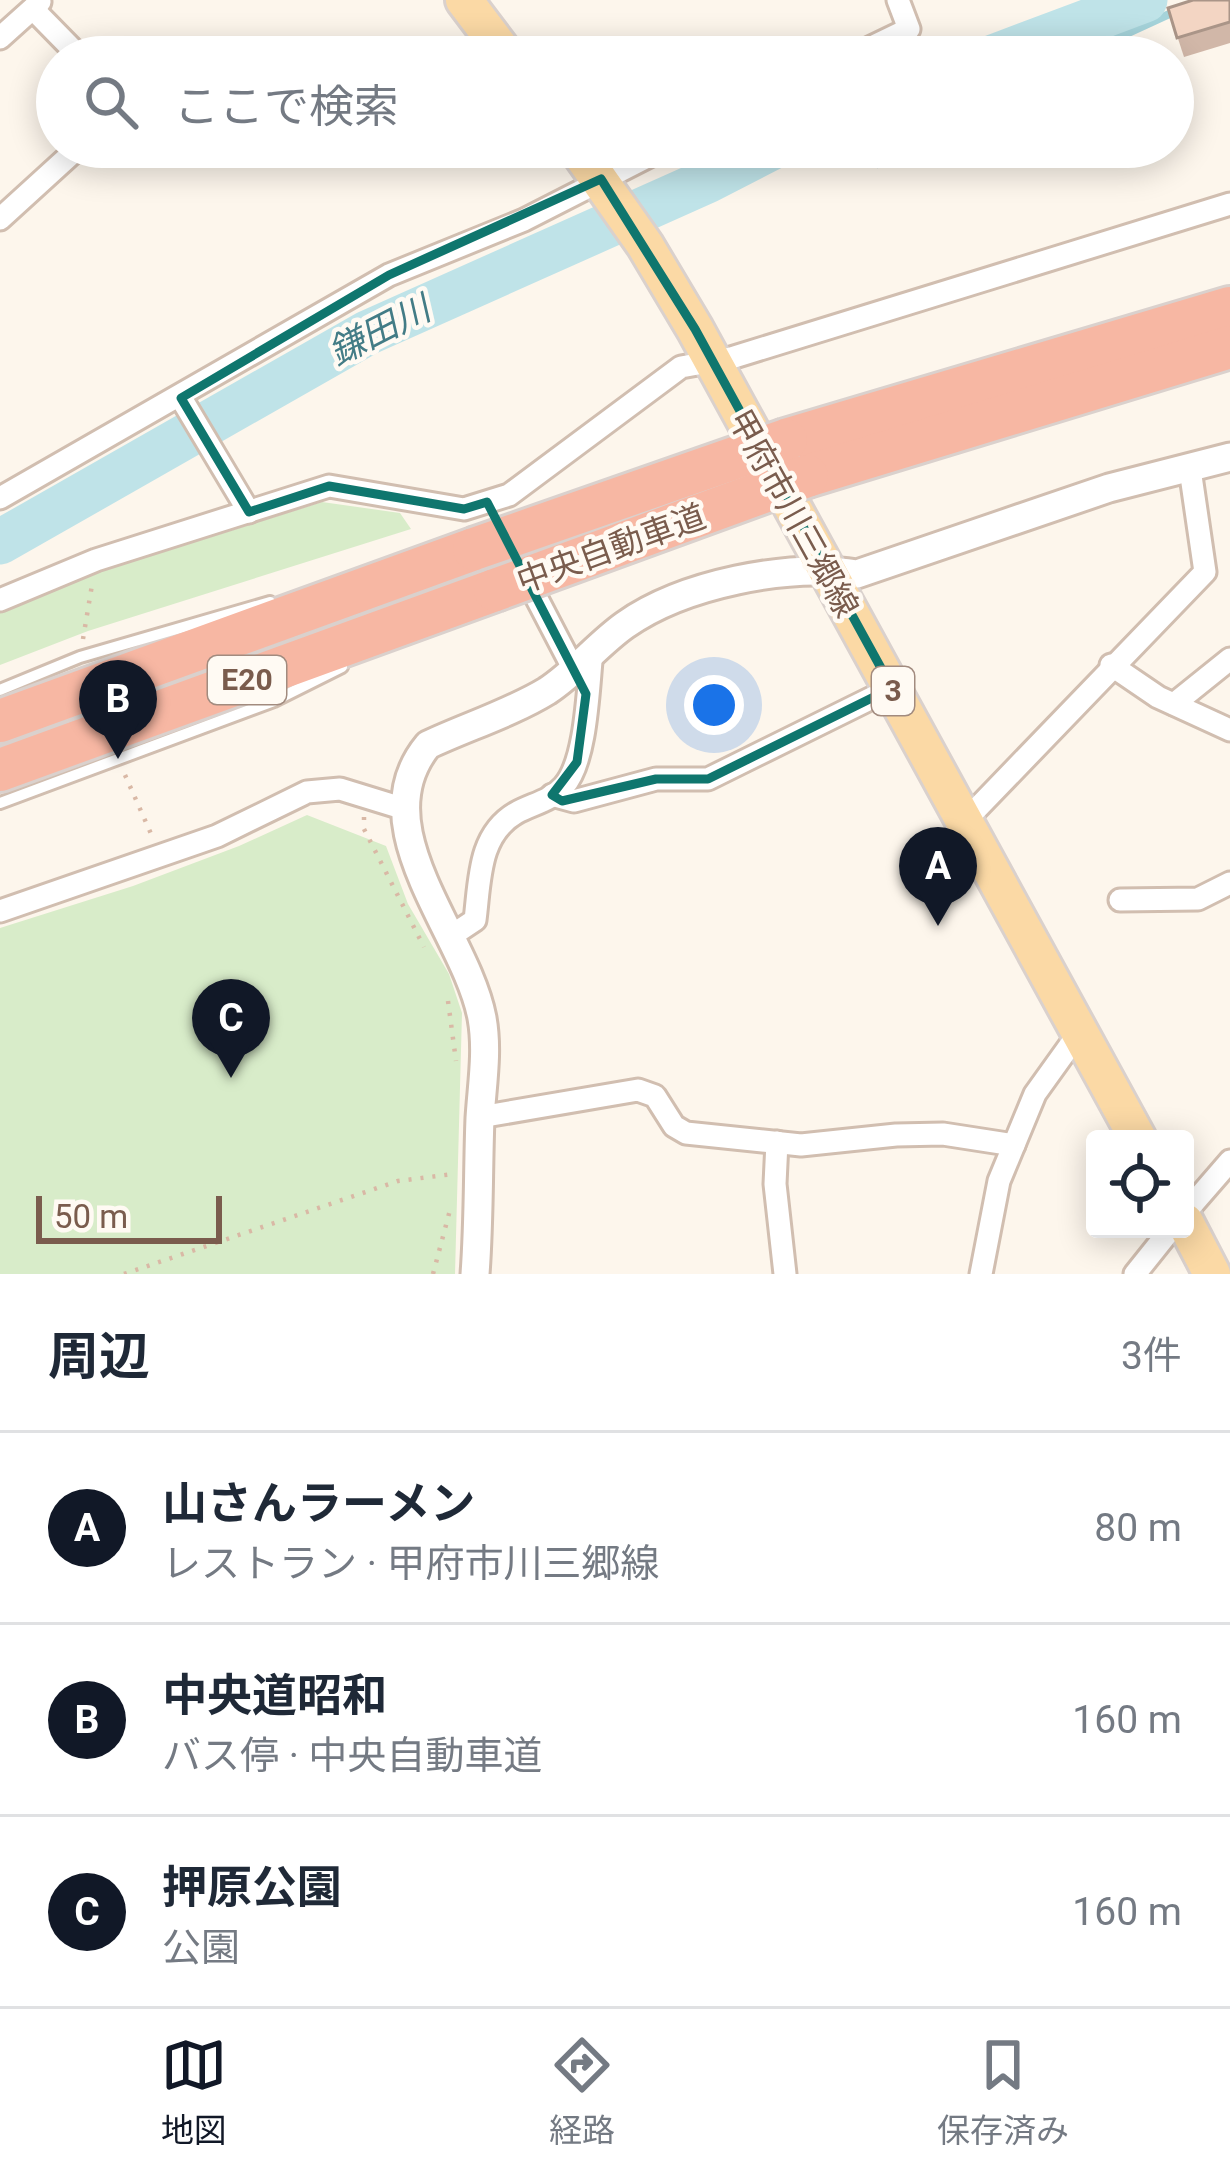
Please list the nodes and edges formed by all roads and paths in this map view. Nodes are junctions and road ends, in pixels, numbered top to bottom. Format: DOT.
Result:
graph roads {
  1 [pos="464,0"];
  2 [pos="898,0"];
  3 [pos="38,4"];
  4 [pos="63,36"];
  5 [pos="491,36"];
  6 [pos="894,36"];
  7 [pos="0,38"];
  8 [pos="56,168"];
  9 [pos="592,168"];
  10 [pos="631,168"];
  11 [pos="604,184"];
  12 [pos="1230,204"];
  13 [pos="0,219"];
  14 [pos="1230,308"];
  15 [pos="1230,347"];
  16 [pos="711,360"];
  17 [pos="181,398"];
  18 [pos="1230,457"];
  19 [pos="796,458"];
  20 [pos="1190,469"];
  21 [pos="0,498"];
  22 [pos="487,502"];
  23 [pos="249,512"];
  24 [pos="474,549"];
  25 [pos="96,560"];
  26 [pos="824,569"];
  27 [pos="338,584"];
  28 [pos="495,590"];
  29 [pos="292,596"];
  30 [pos="0,600"];
  31 [pos="394,640"];
  32 [pos="80,657"];
  33 [pos="1230,658"];
  34 [pos="583,659"];
  35 [pos="355,661"];
  36 [pos="1111,665"];
  37 [pos="892,688"];
  38 [pos="0,690"];
  39 [pos="1174,704"];
  40 [pos="0,722"];
  41 [pos="1230,730"];
  42 [pos="118,759"];
  43 [pos="0,770"];
  44 [pos="363,795"];
  45 [pos="553,795"];
  46 [pos="0,803"];
  47 [pos="405,809"];
  48 [pos="964,822"];
  49 [pos="160,855"];
  50 [pos="1230,883"];
  51 [pos="1120,900"];
  52 [pos="0,911"];
  53 [pos="451,936"];
  54 [pos="425,950"];
  55 [pos="447,992"];
  56 [pos="1078,1034"];
  57 [pos="456,1080"];
  58 [pos="480,1117"];
  59 [pos="1133,1130"];
  60 [pos="777,1142"];
  61 [pos="1014,1145"];
  62 [pos="454,1157"];
  63 [pos="1230,1161"];
  64 [pos="453,1174"];
  65 [pos="1194,1206"];
  66 [pos="1194,1236"];
  67 [pos="1164,1238"];
  68 [pos="124,1274"];
  69 [pos="433,1274"];
  70 [pos="475,1274"];
  71 [pos="785,1274"];
  72 [pos="981,1274"];
  73 [pos="1135,1274"];
  74 [pos="1212,1274"];
  1 -- 5 [label="main road"];
  2 -- 6 [label="street"];
  3 -- 4 [label="street"];
  3 -- 7 [label="street"];
  8 -- 13 [label="street"];
  9 -- 11 [label="main road, 甲府市川三郷線 / 3"];
  10 -- 11 [label="street"];
  11 -- 16 [label="main road, 甲府市川三郷線 / 3"];
  11 -- 17 [label="street"];
  12 -- 16 [label="street"];
  14 -- 19 [label="highway, 中央自動車道 / E20"];
  15 -- 19 [label="highway, 中央自動車道 / E20"];
  16 -- 22 [label="street"];
  16 -- 26 [label="main road, 甲府市川三郷線 / 3"];
  17 -- 21 [label="street"];
  17 -- 23 [label="street"];
  18 -- 20 [label="street"];
  19 -- 24 [label="highway, 中央自動車道 / E20, bridge"];
  19 -- 28 [label="highway, 中央自動車道 / E20, bridge"];
  20 -- 26 [label="street"];
  20 -- 36 [label="street"];
  22 -- 23 [label="street"];
  22 -- 34 [label="street"];
  23 -- 25 [label="street"];
  24 -- 27 [label="lane"];
  24 -- 40 [label="highway, 中央自動車道 / E20"];
  25 -- 30 [label="street"];
  25 -- 32 [label="path"];
  26 -- 34 [label="street"];
  26 -- 37 [label="main road, 甲府市川三郷線 / 3"];
  28 -- 31 [label="lane"];
  28 -- 43 [label="highway, 中央自動車道 / E20"];
  29 -- 32 [label="lane"];
  32 -- 38 [label="lane"];
  33 -- 39 [label="street"];
  34 -- 45 [label="street"];
  34 -- 47 [label="street"];
  35 -- 42 [label="lane"];
  36 -- 39 [label="street"];
  36 -- 48 [label="street"];
  37 -- 45 [label="street"];
  37 -- 48 [label="main road, 甲府市川三郷線 / 3"];
  39 -- 41 [label="street"];
  42 -- 46 [label="lane"];
  42 -- 49 [label="path"];
  44 -- 47 [label="street"];
  44 -- 49 [label="street"];
  44 -- 54 [label="path"];
  45 -- 53 [label="street"];
  47 -- 53 [label="street"];
  48 -- 56 [label="main road, 甲府市川三郷線 / 3"];
  49 -- 52 [label="street"];
  50 -- 51 [label="street"];
  53 -- 58 [label="street"];
  55 -- 57 [label="path"];
  56 -- 59 [label="main road, 甲府市川三郷線 / 3"];
  56 -- 61 [label="street"];
  58 -- 60 [label="street"];
  58 -- 70 [label="street"];
  60 -- 61 [label="street"];
  60 -- 71 [label="street"];
  61 -- 72 [label="street"];
  62 -- 64 [label="path"];
  63 -- 65 [label="street"];
  64 -- 68 [label="path"];
  64 -- 69 [label="path"];
  66 -- 74 [label="main road"];
  67 -- 73 [label="street"];
}
